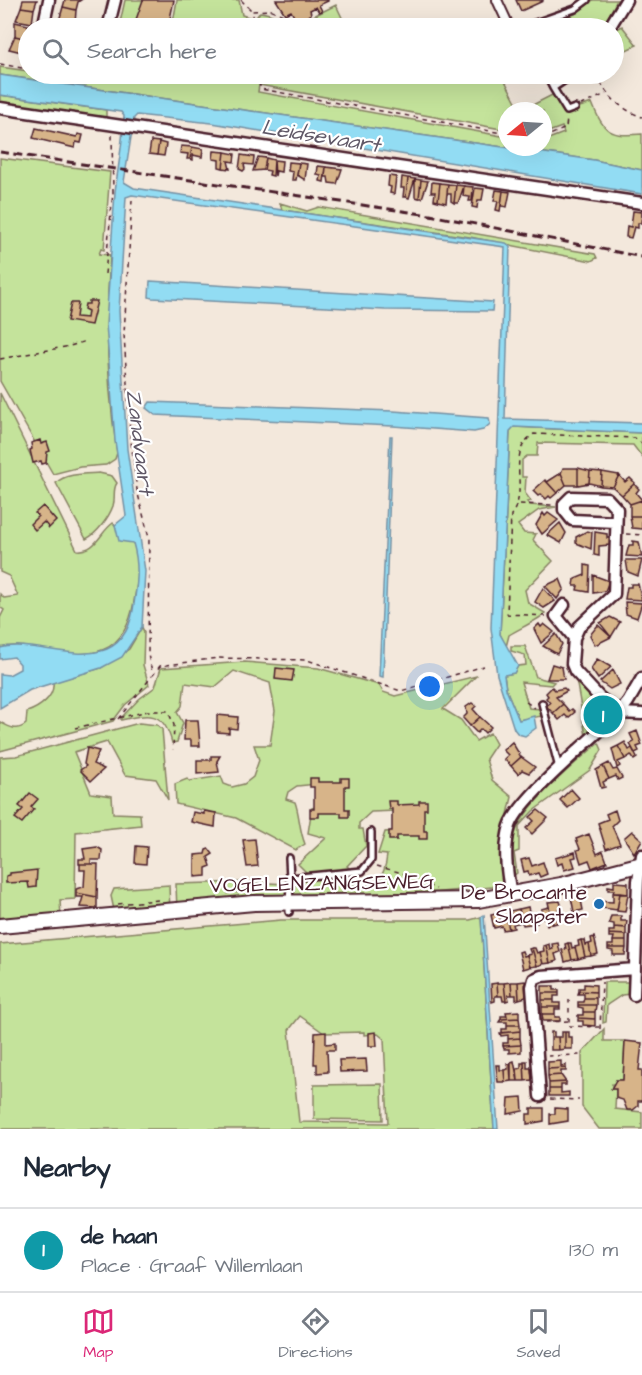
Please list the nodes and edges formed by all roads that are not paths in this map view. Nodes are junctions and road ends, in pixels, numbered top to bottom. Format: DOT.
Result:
graph roads {
  1 [pos="49,0"];
  2 [pos="115,0"];
  3 [pos="497,0"];
  4 [pos="587,0"];
  5 [pos="626,0"];
  6 [pos="45,18"];
  7 [pos="110,18"];
  8 [pos="505,18"];
  9 [pos="549,18"];
  10 [pos="615,18"];
  11 [pos="551,84"];
  12 [pos="559,84"];
  13 [pos="553,88"];
  14 [pos="0,108"];
  15 [pos="575,108"];
  16 [pos="642,203"];
  17 [pos="616,522"];
  18 [pos="564,605"];
  19 [pos="574,638"];
  20 [pos="642,678"];
  21 [pos="543,704"];
  22 [pos="619,713"];
  23 [pos="642,714"];
  24 [pos="559,770"];
  25 [pos="371,832"];
  26 [pos="289,858"];
  27 [pos="641,861"];
  28 [pos="290,878"];
  29 [pos="511,895"];
  30 [pos="289,907"];
  31 [pos="0,926"];
  32 [pos="639,926"];
  33 [pos="635,969"];
  34 [pos="638,981"];
  35 [pos="634,994"];
  36 [pos="540,1096"];
  1 -- 6 [label="street"];
  2 -- 7 [label="street"];
  3 -- 8 [label="street"];
  4 -- 9 [label="lane"];
  5 -- 10 [label="street"];
  11 -- 13 [label="lane"];
  12 -- 13 [label="lane"];
  13 -- 15 [label="lane"];
  14 -- 16 [label="street"];
  17 -- 17 [label="street"];
  17 -- 19 [label="street"];
  18 -- 19 [label="street"];
  19 -- 22 [label="street"];
  20 -- 22 [label="street"];
  21 -- 24 [label="lane"];
  22 -- 23 [label="street"];
  22 -- 24 [label="street"];
  24 -- 29 [label="street"];
  25 -- 28 [label="lane"];
  26 -- 28 [label="lane"];
  27 -- 29 [label="main road, VOGELENZANGSEWEG"];
  27 -- 32 [label="street"];
  28 -- 30 [label="lane"];
  29 -- 30 [label="main road, VOGELENZANGSEWEG"];
  30 -- 31 [label="main road, VOGELENZANGSEWEG"];
  32 -- 33 [label="street"];
  33 -- 34 [label="street"];
  33 -- 36 [label="street"];
  34 -- 35 [label="street"];
}
